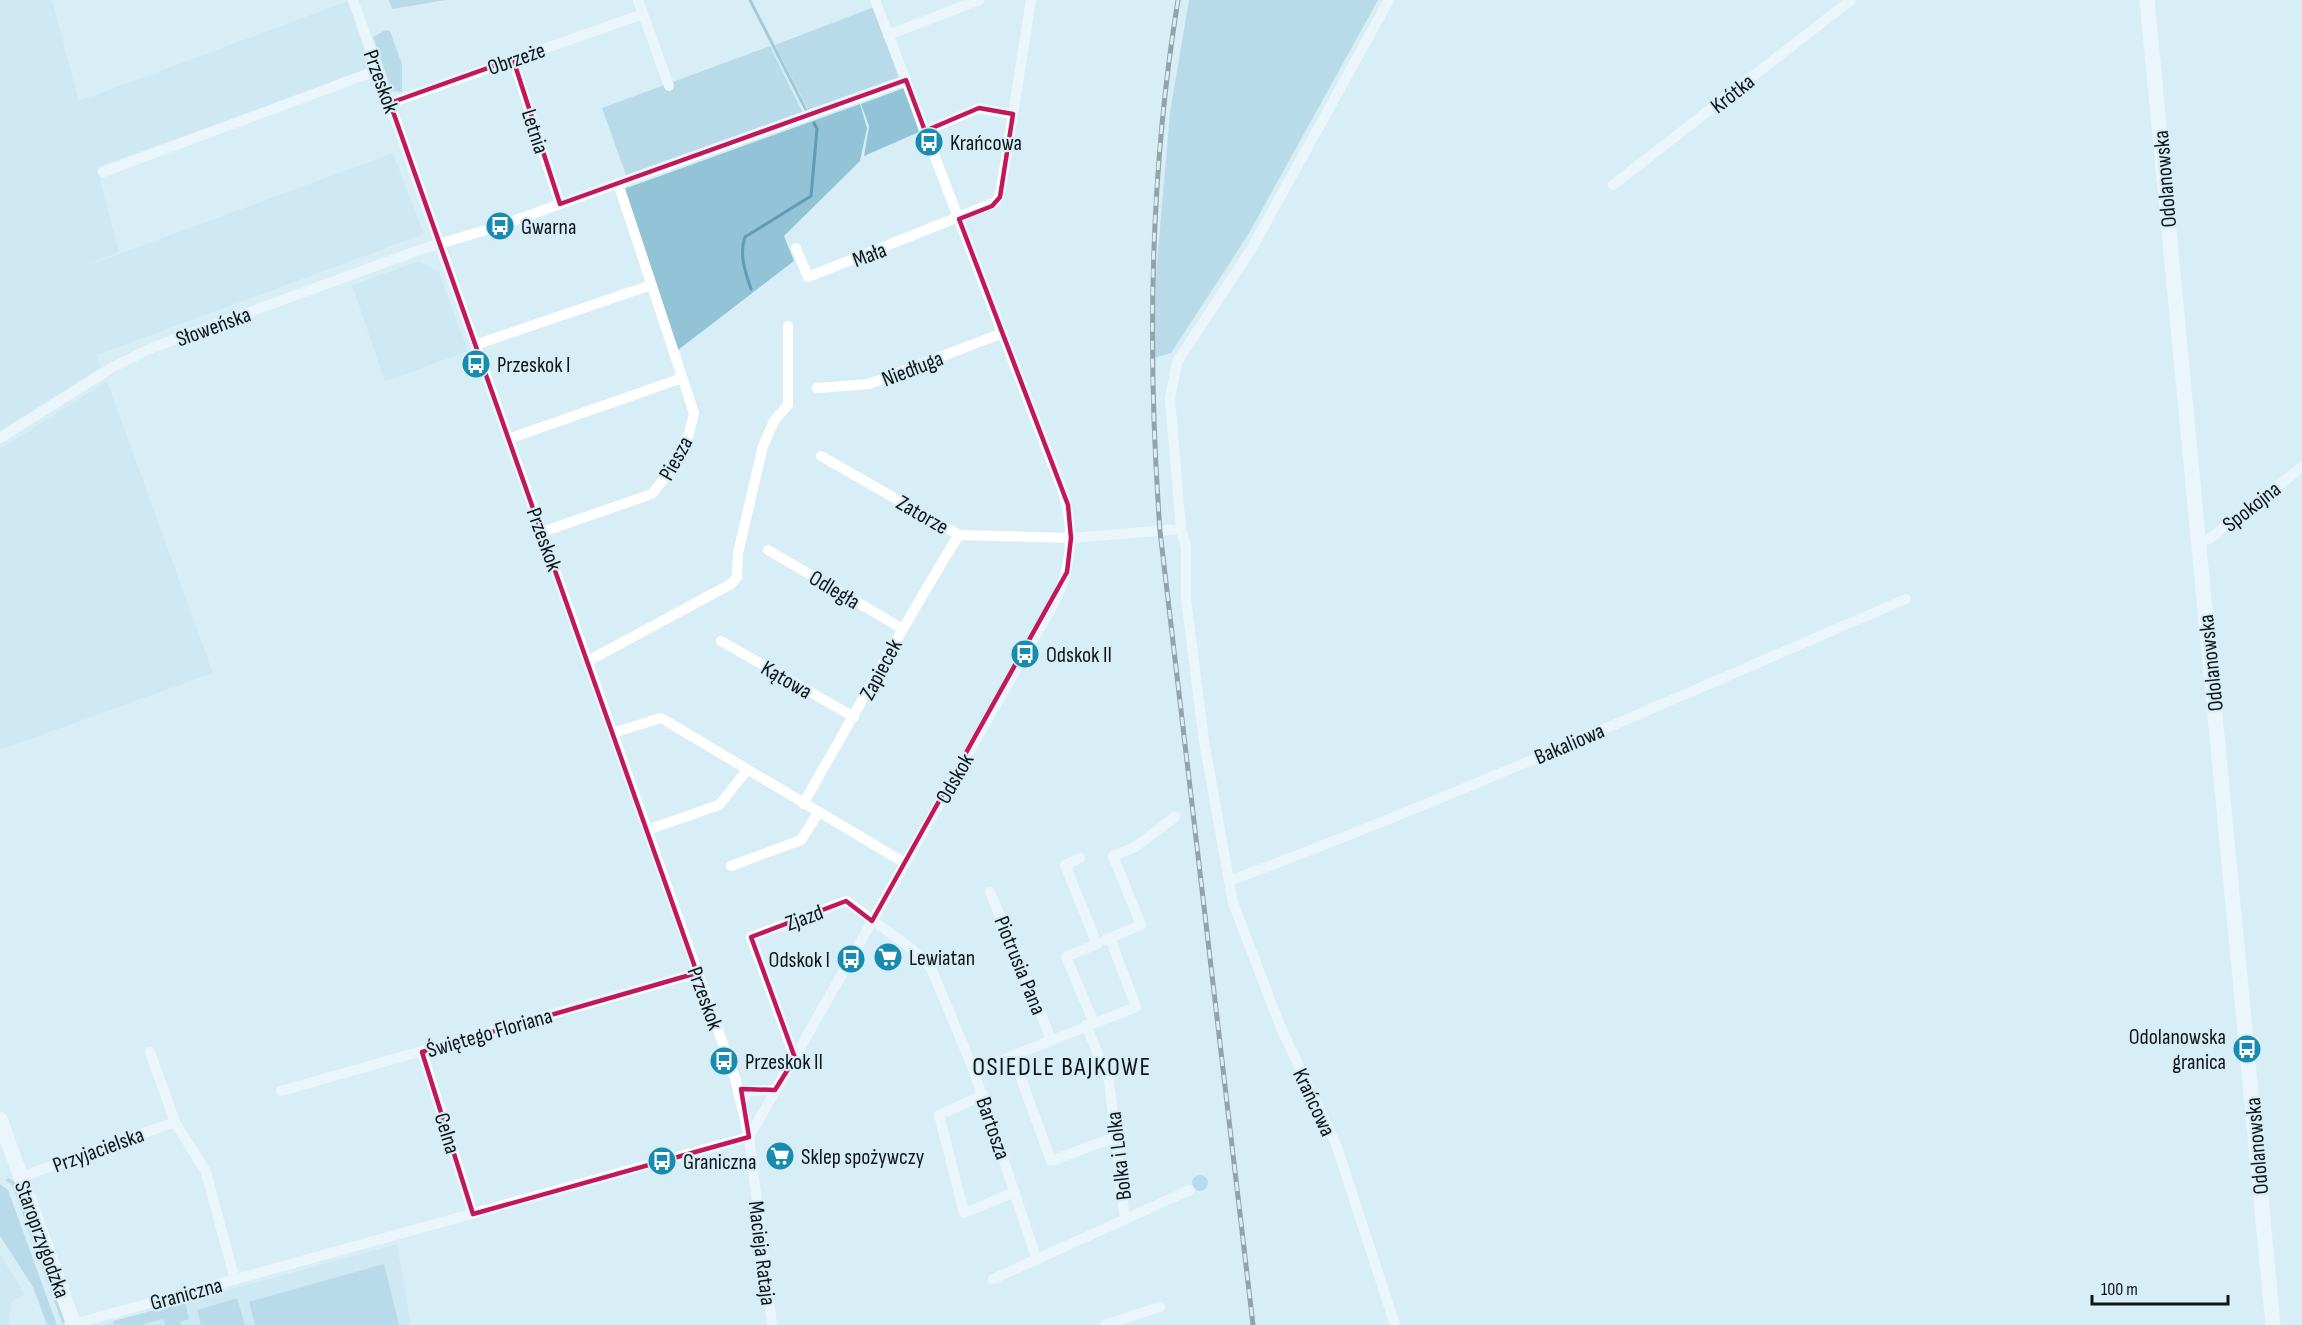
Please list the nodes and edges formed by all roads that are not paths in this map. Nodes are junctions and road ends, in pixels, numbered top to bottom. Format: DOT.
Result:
graph roads {
  1 [pos="353,0"];
  2 [pos="638,0"];
  3 [pos="875,0"];
  4 [pos="979,0"];
  5 [pos="1031,0"];
  6 [pos="1389,0"];
  7 [pos="1851,0"];
  8 [pos="2147,0"];
  9 [pos="643,14"];
  10 [pos="888,35"];
  11 [pos="513,59"];
  12 [pos="378,70"];
  13 [pos="906,80"];
  14 [pos="669,86"];
  15 [pos="390,103"];
  16 [pos="1013,114"];
  17 [pos="925,131"];
  18 [pos="103,172"];
  19 [pos="618,183"];
  20 [pos="1613,185"];
  21 [pos="560,204"];
  22 [pos="959,219"];
  23 [pos="440,245"];
  24 [pos="796,248"];
  25 [pos="651,285"];
  26 [pos="788,326"];
  27 [pos="1003,333"];
  28 [pos="475,345"];
  29 [pos="682,378"];
  30 [pos="817,388"];
  31 [pos="0,438"];
  32 [pos="508,439"];
  33 [pos="821,456"];
  34 [pos="2302,467"];
  35 [pos="1180,529"];
  36 [pos="542,532"];
  37 [pos="959,534"];
  38 [pos="1071,538"];
  39 [pos="2198,542"];
  40 [pos="768,549"];
  41 [pos="1906,599"];
  42 [pos="901,628"];
  43 [pos="721,641"];
  44 [pos="588,661"];
  45 [pos="854,717"];
  46 [pos="613,733"];
  47 [pos="747,770"];
  48 [pos="803,804"];
  49 [pos="818,813"];
  50 [pos="1174,818"];
  51 [pos="647,830"];
  52 [pos="1080,858"];
  53 [pos="905,863"];
  54 [pos="731,866"];
  55 [pos="1229,881"];
  56 [pos="990,892"];
  57 [pos="872,921"];
  58 [pos="1110,938"];
  59 [pos="1097,944"];
  60 [pos="697,973"];
  61 [pos="1090,1024"];
  62 [pos="1051,1039"];
  63 [pos="150,1052"];
  64 [pos="422,1052"];
  65 [pos="1013,1056"];
  66 [pos="795,1059"];
  67 [pos="974,1071"];
  68 [pos="735,1078"];
  69 [pos="775,1090"];
  70 [pos="281,1091"];
  71 [pos="756,1091"];
  72 [pos="982,1095"];
  73 [pos="742,1106"];
  74 [pos="764,1110"];
  75 [pos="0,1119"];
  76 [pos="176,1122"];
  77 [pos="749,1137"];
  78 [pos="1114,1137"];
  79 [pos="21,1177"];
  80 [pos="1190,1190"];
  81 [pos="1015,1192"];
  82 [pos="473,1214"];
  83 [pos="1125,1220"];
  84 [pos="1038,1260"];
  85 [pos="235,1280"];
  86 [pos="993,1280"];
  87 [pos="1160,1307"];
  88 [pos="74,1324"];
  89 [pos="772,1325"];
  90 [pos="1105,1325"];
  91 [pos="1395,1325"];
  92 [pos="2273,1325"];
  1 -- 12 [label="street, Przeskok"];
  2 -- 9 [label="street"];
  3 -- 10 [label="street"];
  4 -- 10 [label="street"];
  5 -- 16 [label="street"];
  6 -- 35 [label="street, Krańcowa"];
  7 -- 20 [label="street, Krótka"];
  8 -- 39 [label="main road, Odolanowska"];
  9 -- 11 [label="street, Obrzeże"];
  9 -- 14 [label="street"];
  10 -- 13 [label="street"];
  11 -- 15 [label="street, Obrzeże"];
  11 -- 21 [label="street, Letnia"];
  12 -- 15 [label="street, Przeskok"];
  12 -- 18 [label="street"];
  13 -- 17 [label="street"];
  13 -- 19 [label="street"];
  15 -- 23 [label="street, Przeskok"];
  16 -- 17 [label="street"];
  16 -- 22 [label="street"];
  17 -- 22 [label="street"];
  19 -- 21 [label="street"];
  19 -- 25 [label="street, Piesza"];
  21 -- 23 [label="street"];
  22 -- 24 [label="street, Mała"];
  22 -- 27 [label="street"];
  23 -- 28 [label="street, Przeskok"];
  23 -- 31 [label="street, Słoweńska"];
  25 -- 28 [label="street"];
  25 -- 29 [label="street, Piesza"];
  26 -- 44 [label="street"];
  27 -- 30 [label="street, Niedługa"];
  27 -- 38 [label="street"];
  28 -- 32 [label="street, Przeskok"];
  29 -- 32 [label="street"];
  29 -- 36 [label="street, Piesza"];
  32 -- 36 [label="street, Przeskok"];
  33 -- 37 [label="street, Zatorze"];
  34 -- 39 [label="street, Spokojna"];
  35 -- 38 [label="street"];
  35 -- 55 [label="street, Krańcowa"];
  36 -- 44 [label="street, Przeskok"];
  37 -- 38 [label="street, Zatorze"];
  37 -- 42 [label="street, Zapiecek"];
  38 -- 53 [label="street, Odskok"];
  39 -- 92 [label="main road, Odolanowska"];
  40 -- 42 [label="street, Odległa"];
  41 -- 55 [label="street, Bakaliowa"];
  42 -- 45 [label="street, Zapiecek"];
  43 -- 45 [label="street, Kątowa"];
  44 -- 46 [label="street, Przeskok"];
  45 -- 48 [label="street, Zapiecek"];
  46 -- 47 [label="street"];
  46 -- 51 [label="street, Przeskok"];
  47 -- 48 [label="street"];
  47 -- 51 [label="street"];
  48 -- 49 [label="street"];
  49 -- 53 [label="street"];
  49 -- 54 [label="street"];
  50 -- 58 [label="street"];
  51 -- 60 [label="street, Przeskok"];
  52 -- 59 [label="street"];
  53 -- 57 [label="street, Odskok"];
  55 -- 91 [label="street, Krańcowa"];
  56 -- 62 [label="street, Piotrusia Pana"];
  57 -- 66 [label="street, Odskok"];
  57 -- 66 [label="street, Zjazd"];
  57 -- 67 [label="street, Bartosza"];
  58 -- 59 [label="street"];
  58 -- 61 [label="street"];
  59 -- 61 [label="street, Bolka i Lolka"];
  60 -- 64 [label="street, Świętego Floriana"];
  60 -- 68 [label="street, Przeskok"];
  61 -- 62 [label="street"];
  61 -- 78 [label="street, Bolka i Lolka"];
  62 -- 65 [label="street"];
  63 -- 76 [label="street"];
  64 -- 70 [label="street, Świętego Floriana"];
  64 -- 82 [label="street, Celna"];
  65 -- 67 [label="street"];
  65 -- 78 [label="street"];
  66 -- 69 [label="street, Odskok"];
  67 -- 72 [label="street, Bartosza"];
  68 -- 71 [label="street"];
  68 -- 73 [label="street, Przeskok"];
  69 -- 71 [label="street"];
  69 -- 74 [label="street, Odskok"];
  71 -- 73 [label="street"];
  71 -- 74 [label="street"];
  72 -- 81 [label="street, Bartosza"];
  72 -- 81 [label="street"];
  73 -- 74 [label="street"];
  73 -- 77 [label="street, Macieja Rataja"];
  74 -- 77 [label="street"];
  75 -- 79 [label="main road, Staroprzygodzka"];
  76 -- 79 [label="street, Przyjacielska"];
  76 -- 85 [label="street"];
  77 -- 82 [label="street, Graniczna"];
  77 -- 89 [label="street, Macieja Rataja"];
  78 -- 83 [label="street, Bolka i Lolka"];
  79 -- 88 [label="main road, Staroprzygodzka"];
  80 -- 83 [label="street, Bolka i Lolka"];
  81 -- 84 [label="street, Bartosza"];
  82 -- 85 [label="street, Graniczna"];
  83 -- 84 [label="street, Bolka i Lolka"];
  84 -- 86 [label="street, Bolka i Lolka"];
  85 -- 88 [label="street, Graniczna"];
  87 -- 90 [label="street"];
}
